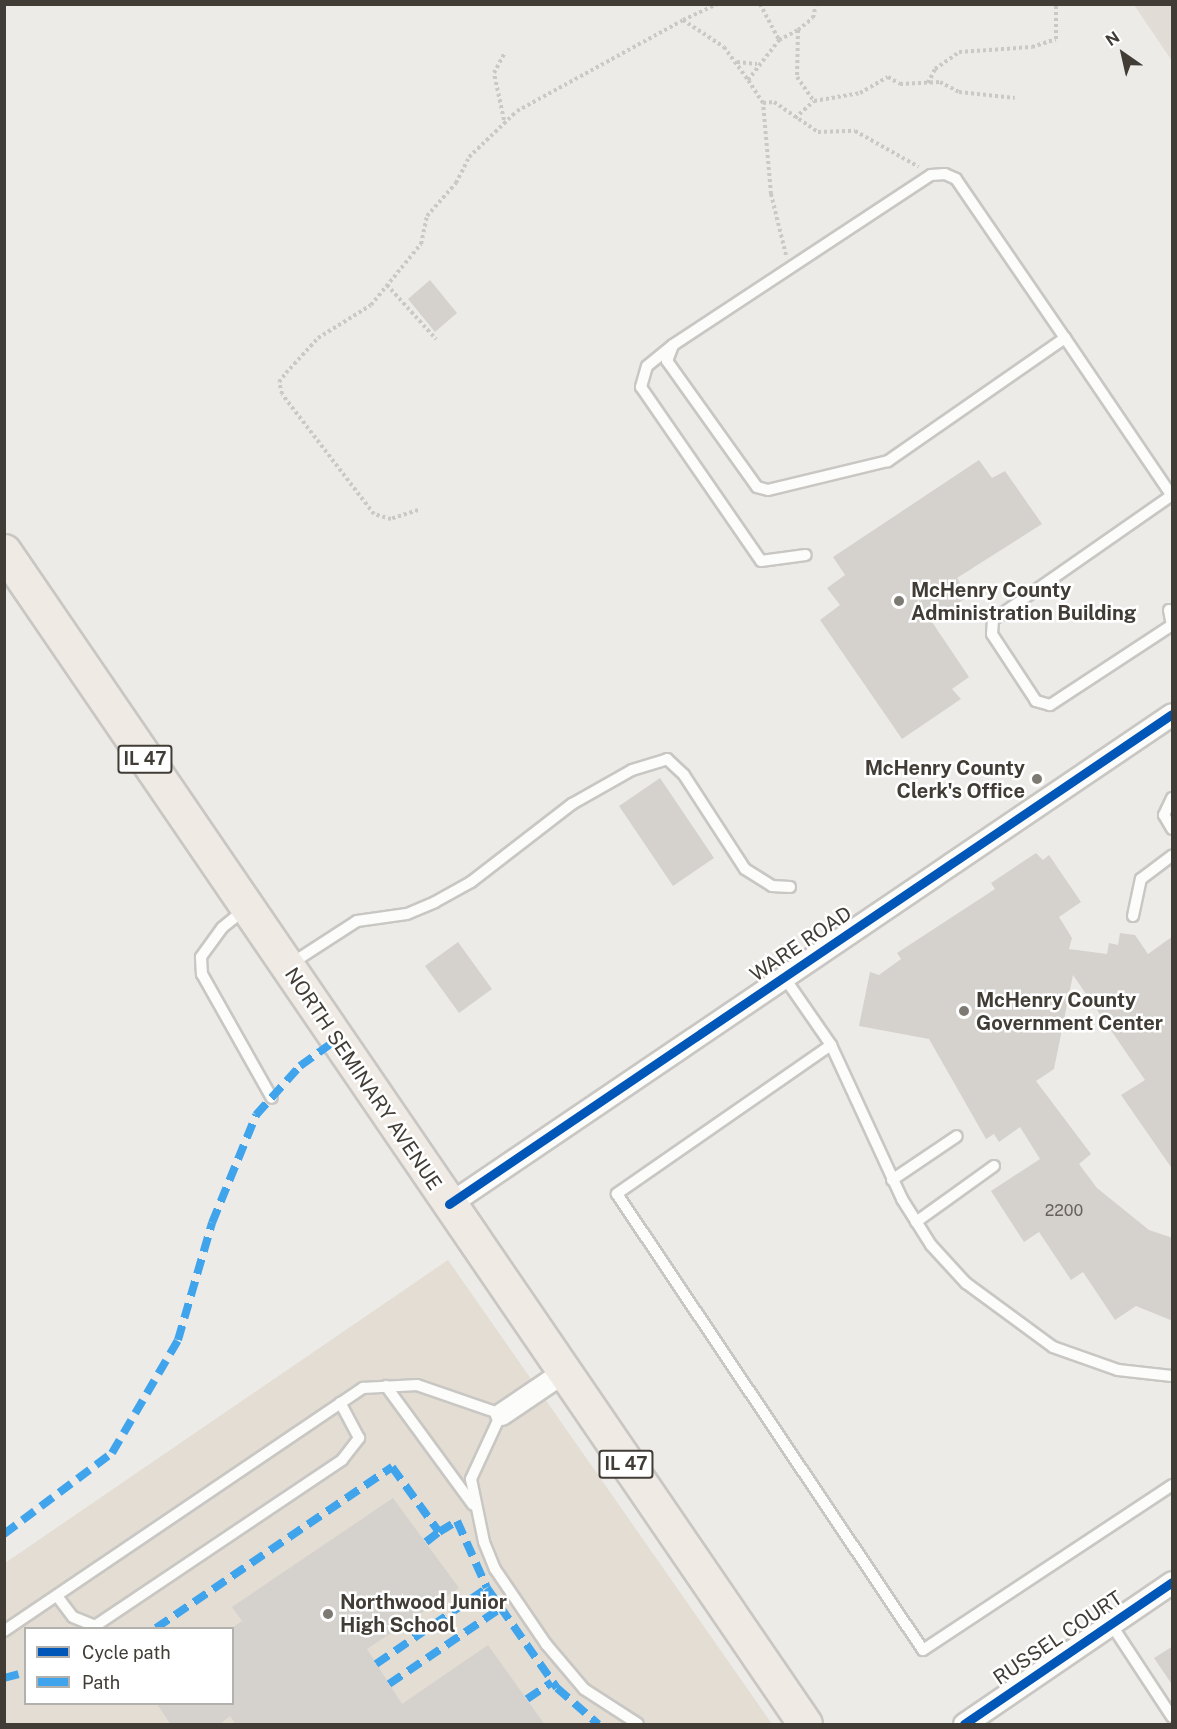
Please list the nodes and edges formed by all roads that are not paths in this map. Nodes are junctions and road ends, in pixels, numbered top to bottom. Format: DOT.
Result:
graph roads {
  1 [pos="1065,338"];
  2 [pos="673,345"];
  3 [pos="1172,496"];
  4 [pos="4,551"];
  5 [pos="807,555"];
  6 [pos="1169,610"];
  7 [pos="1173,714"];
  8 [pos="1173,798"];
  9 [pos="1173,830"];
  10 [pos="1173,856"];
  11 [pos="790,887"];
  12 [pos="247,908"];
  13 [pos="1133,916"];
  14 [pos="286,966"];
  15 [pos="784,977"];
  16 [pos="831,1045"];
  17 [pos="272,1098"];
  18 [pos="957,1136"];
  19 [pos="994,1166"];
  20 [pos="892,1180"];
  21 [pos="449,1203"];
  22 [pos="916,1222"];
  23 [pos="563,1372"];
  24 [pos="1173,1376"];
  25 [pos="387,1386"];
  26 [pos="340,1403"];
  27 [pos="501,1414"];
  28 [pos="1173,1485"];
  29 [pos="475,1507"];
  30 [pos="1173,1582"];
  31 [pos="57,1596"];
  32 [pos="1111,1624"];
  33 [pos="4,1631"];
  34 [pos="1173,1717"];
  35 [pos="638,1725"];
  36 [pos="805,1725"];
  37 [pos="964,1725"];
  1 -- 2 [label="lane"];
  1 -- 2 [label="lane"];
  1 -- 3 [label="lane"];
  2 -- 5 [label="lane"];
  3 -- 6 [label="lane"];
  4 -- 12 [label="main road, NORTH SEMINARY AVENUE / IL 47"];
  7 -- 15 [label="street, WARE ROAD"];
  8 -- 9 [label="lane"];
  10 -- 13 [label="lane"];
  11 -- 14 [label="lane"];
  12 -- 14 [label="main road, NORTH SEMINARY AVENUE / IL 47"];
  12 -- 17 [label="lane"];
  14 -- 21 [label="main road, NORTH SEMINARY AVENUE / IL 47"];
  15 -- 16 [label="lane"];
  15 -- 21 [label="street, WARE ROAD"];
  16 -- 20 [label="lane"];
  16 -- 28 [label="lane"];
  18 -- 20 [label="lane"];
  19 -- 22 [label="lane"];
  20 -- 22 [label="lane"];
  21 -- 23 [label="main road, NORTH SEMINARY AVENUE / IL 47"];
  22 -- 24 [label="lane"];
  23 -- 27 [label="street"];
  23 -- 36 [label="main road, NORTH SEMINARY AVENUE / IL 47"];
  25 -- 26 [label="lane"];
  25 -- 27 [label="lane"];
  25 -- 29 [label="lane"];
  26 -- 31 [label="lane"];
  26 -- 31 [label="lane"];
  27 -- 29 [label="lane"];
  29 -- 35 [label="lane"];
  30 -- 32 [label="street, RUSSEL COURT"];
  31 -- 33 [label="lane"];
  32 -- 34 [label="lane"];
  32 -- 37 [label="street, RUSSEL COURT"];
}
